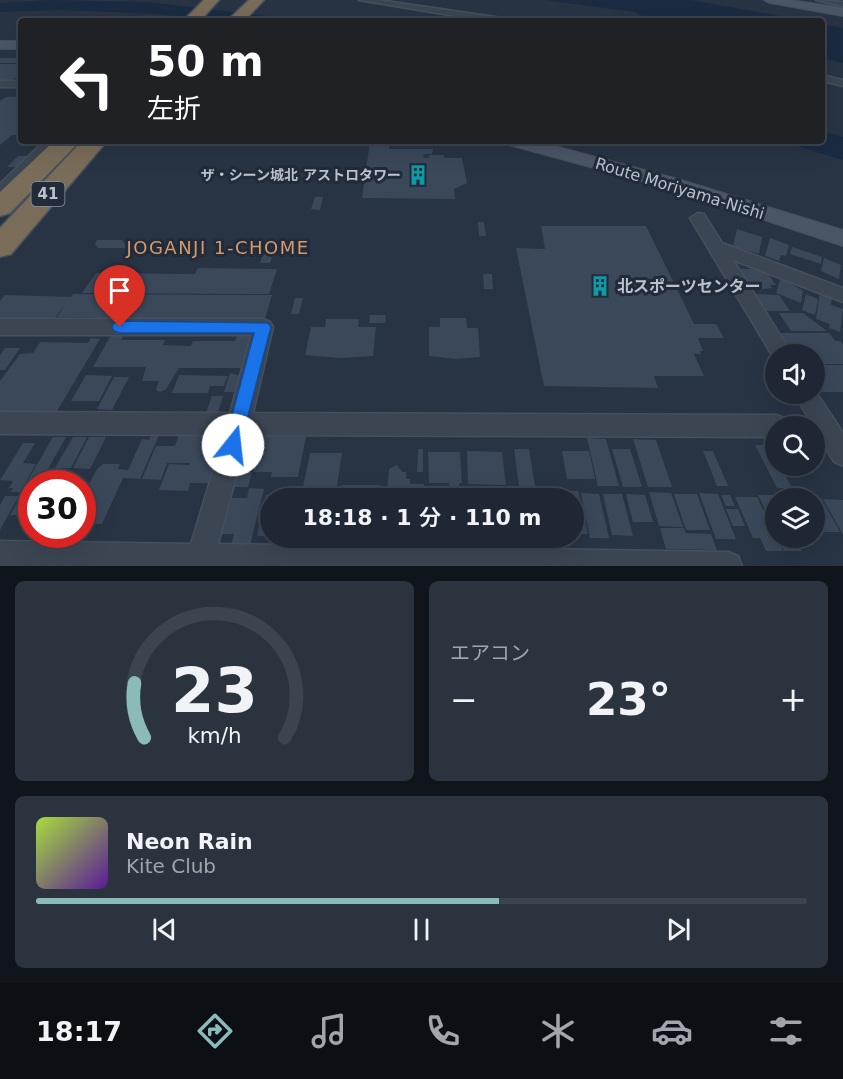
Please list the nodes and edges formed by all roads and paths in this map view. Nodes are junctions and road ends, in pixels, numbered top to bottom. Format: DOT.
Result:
graph roads {
  1 [pos="212,0"];
  2 [pos="226,0"];
  3 [pos="250,0"];
  4 [pos="257,0"];
  5 [pos="363,0"];
  6 [pos="770,0"];
  7 [pos="820,0"];
  8 [pos="843,4"];
  9 [pos="843,12"];
  10 [pos="194,18"];
  11 [pos="208,18"];
  12 [pos="231,18"];
  13 [pos="237,18"];
  14 [pos="482,18"];
  15 [pos="825,79"];
  16 [pos="843,83"];
  17 [pos="0,84"];
  18 [pos="18,84"];
  19 [pos="48,144"];
  20 [pos="65,144"];
  21 [pos="72,144"];
  22 [pos="78,144"];
  23 [pos="92,144"];
  24 [pos="526,144"];
  25 [pos="0,192"];
  26 [pos="0,207"];
  27 [pos="0,218"];
  28 [pos="698,218"];
  29 [pos="0,224"];
  30 [pos="843,238"];
  31 [pos="0,247"];
  32 [pos="717,248"];
  33 [pos="843,295"];
  34 [pos="0,327"];
  35 [pos="776,344"];
  36 [pos="812,404"];
  37 [pos="0,423"];
  38 [pos="239,423"];
  39 [pos="765,426"];
  40 [pos="828,427"];
  41 [pos="843,454"];
  42 [pos="0,555"];
  43 [pos="199,561"];
  44 [pos="728,566"];
  1 -- 10 [label="highway"];
  2 -- 11 [label="highway"];
  3 -- 12 [label="highway"];
  4 -- 13 [label="highway"];
  5 -- 14 [label="street"];
  6 -- 9 [label="main road"];
  7 -- 8 [label="street"];
  15 -- 16 [label="street"];
  17 -- 18 [label="street"];
  19 -- 25 [label="street"];
  20 -- 26 [label="highway, 41"];
  21 -- 27 [label="highway"];
  22 -- 29 [label="highway"];
  23 -- 31 [label="highway, 41"];
  24 -- 30 [label="main road, Route Moriyama-Nishi"];
  28 -- 32 [label="street"];
  32 -- 33 [label="street"];
  32 -- 35 [label="street"];
  34 -- 38 [label="street"];
  36 -- 40 [label="street"];
  37 -- 38 [label="street"];
  38 -- 39 [label="street"];
  38 -- 43 [label="street"];
  40 -- 41 [label="street"];
  42 -- 43 [label="street"];
  43 -- 44 [label="street"];
}
